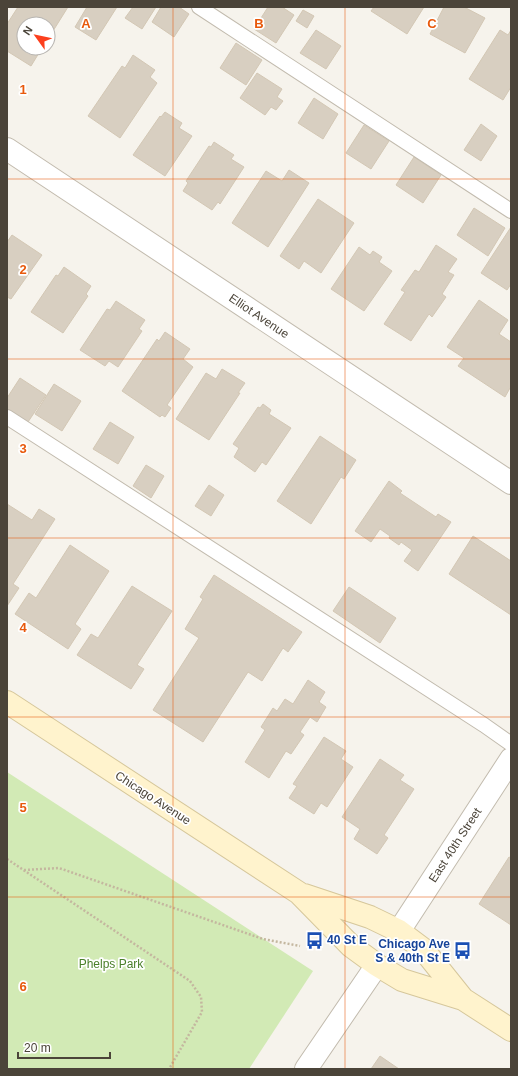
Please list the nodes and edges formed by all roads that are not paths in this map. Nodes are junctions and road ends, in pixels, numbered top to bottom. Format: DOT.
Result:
graph roads {
  1 [pos="199,7"];
  2 [pos="7,149"];
  3 [pos="511,211"];
  4 [pos="7,417"];
  5 [pos="511,483"];
  6 [pos="7,702"];
  7 [pos="511,744"];
  8 [pos="511,759"];
  9 [pos="299,893"];
  10 [pos="399,931"];
  11 [pos="377,965"];
  12 [pos="463,999"];
  13 [pos="511,1030"];
  14 [pos="306,1069"];
  1 -- 3 [label="lane"];
  2 -- 5 [label="street, Elliot Avenue"];
  4 -- 7 [label="lane"];
  6 -- 9 [label="street, Chicago Avenue"];
  8 -- 10 [label="street, East 40th Street"];
  9 -- 10 [label="street, Chicago Avenue"];
  9 -- 11 [label="street, Chicago Avenue"];
  10 -- 12 [label="street, Chicago Avenue"];
  11 -- 12 [label="street, Chicago Avenue"];
  11 -- 14 [label="street"];
  12 -- 13 [label="street, Chicago Avenue"];
}
